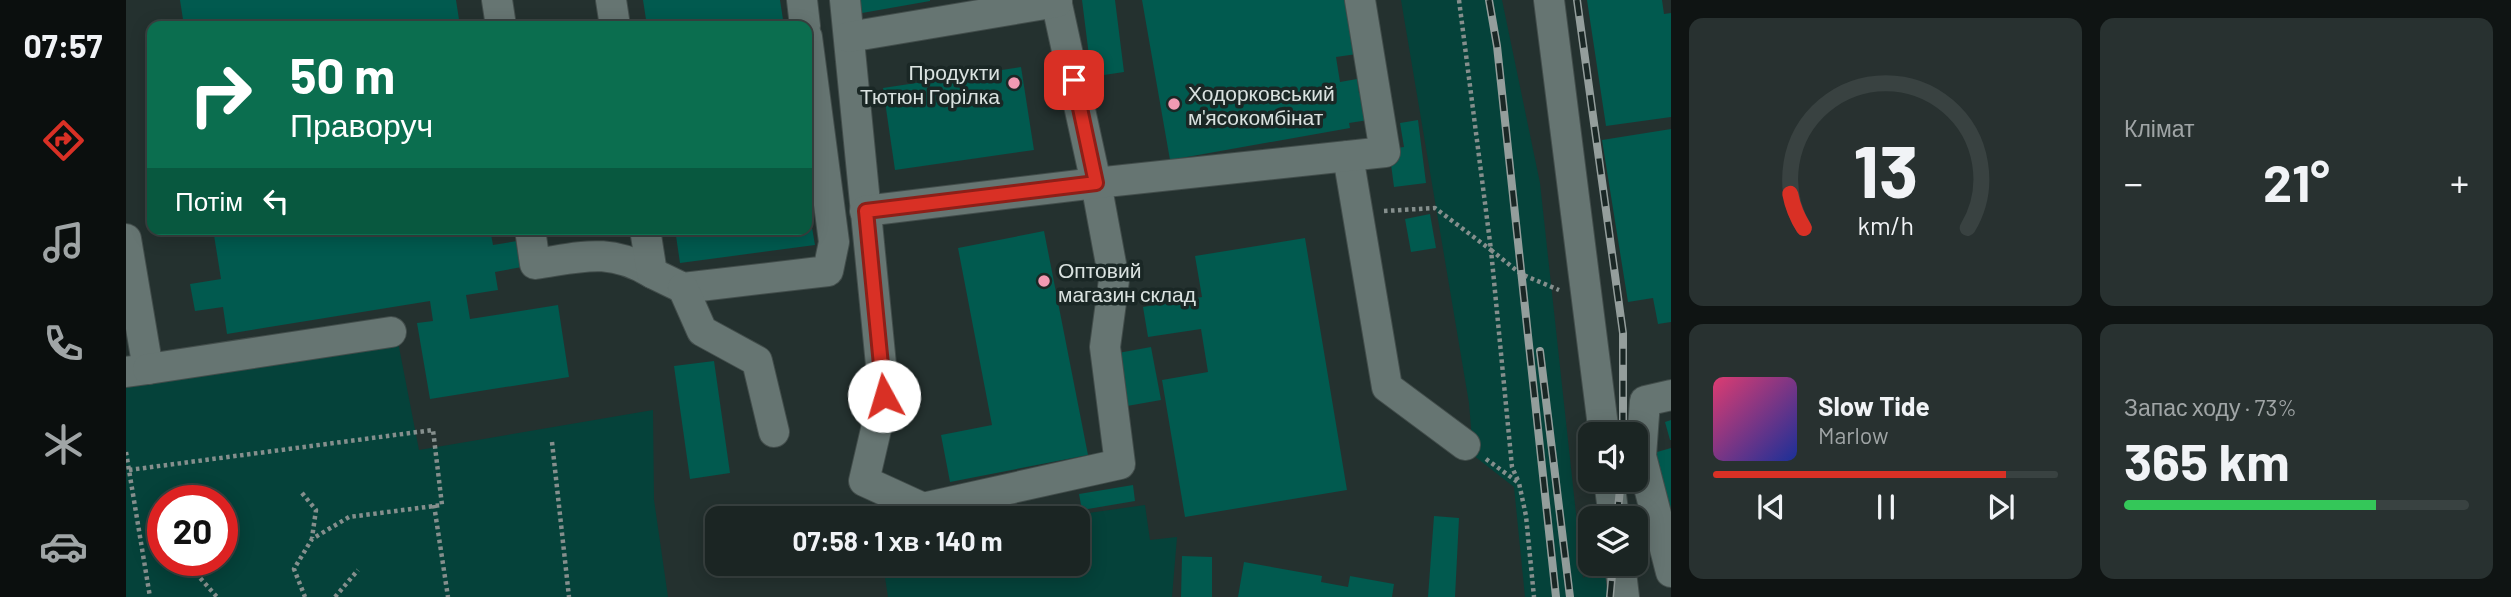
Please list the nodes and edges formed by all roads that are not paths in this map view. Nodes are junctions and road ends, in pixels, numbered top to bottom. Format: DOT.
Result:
graph roads {
  1 [pos="497,0"];
  2 [pos="611,0"];
  3 [pos="802,0"];
  4 [pos="845,0"];
  5 [pos="1360,0"];
  6 [pos="1549,0"];
  7 [pos="1056,1"];
  8 [pos="500,21"];
  9 [pos="614,21"];
  10 [pos="804,21"];
  11 [pos="849,37"];
  12 [pos="812,75"];
  13 [pos="1348,156"];
  14 [pos="1096,183"];
  15 [pos="866,211"];
  16 [pos="531,235"];
  17 [pos="646,235"];
  18 [pos="126,239"];
  19 [pos="652,273"];
  20 [pos="683,288"];
  21 [pos="391,332"];
  22 [pos="137,370"];
  23 [pos="1671,395"];
  24 [pos="1602,422"];
  25 [pos="774,432"];
  26 [pos="1465,444"];
  27 [pos="1671,572"];
  28 [pos="1621,576"];
  29 [pos="1624,597"];
  1 -- 8 [label="lane"];
  2 -- 9 [label="lane"];
  3 -- 10 [label="lane"];
  4 -- 11 [label="lane"];
  5 -- 13 [label="lane"];
  6 -- 24 [label="lane"];
  7 -- 11 [label="lane"];
  7 -- 14 [label="lane"];
  11 -- 15 [label="lane"];
  12 -- 20 [label="lane"];
  13 -- 14 [label="lane"];
  13 -- 26 [label="lane"];
  14 -- 15 [label="lane"];
  14 -- 15 [label="lane"];
  16 -- 19 [label="lane"];
  17 -- 19 [label="lane"];
  18 -- 22 [label="lane"];
  19 -- 20 [label="lane"];
  20 -- 25 [label="lane"];
  21 -- 22 [label="lane"];
  23 -- 27 [label="lane"];
  28 -- 29 [label="lane"];
}
